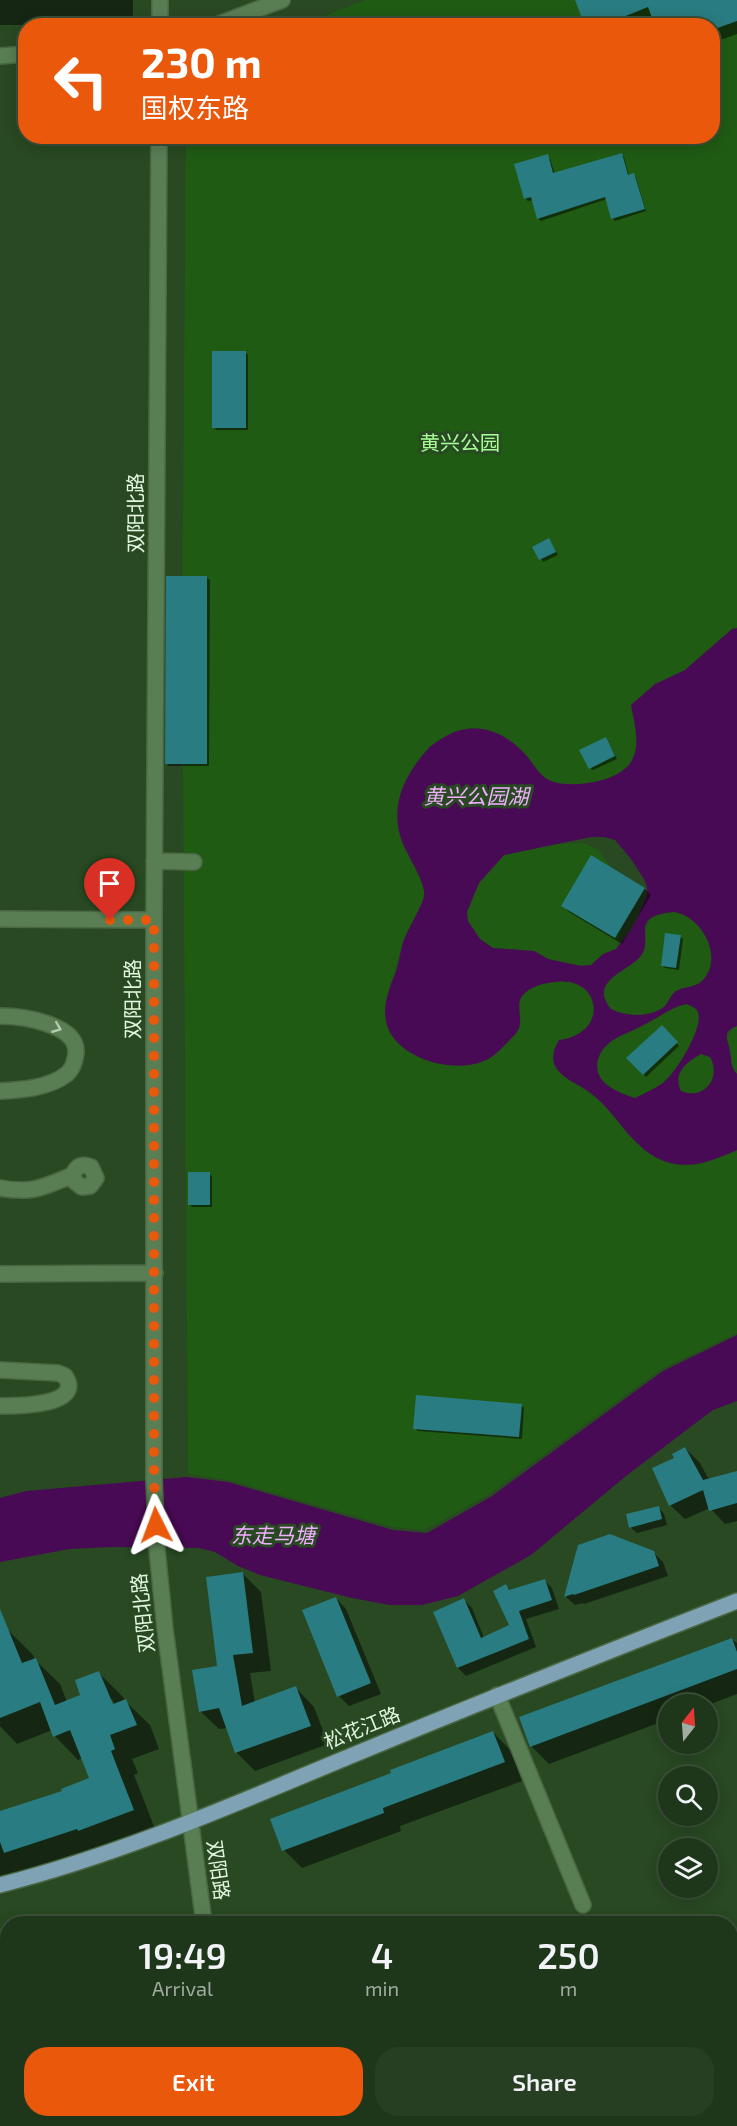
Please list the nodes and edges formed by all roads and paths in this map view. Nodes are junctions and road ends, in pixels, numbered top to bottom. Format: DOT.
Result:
graph roads {
  1 [pos="160,0"];
  2 [pos="282,0"];
  3 [pos="160,18"];
  4 [pos="235,18"];
  5 [pos="18,55"];
  6 [pos="0,56"];
  7 [pos="159,144"];
  8 [pos="154,861"];
  9 [pos="194,862"];
  10 [pos="0,919"];
  11 [pos="154,920"];
  12 [pos="0,1016"];
  13 [pos="0,1091"];
  14 [pos="73,1175"];
  15 [pos="0,1188"];
  16 [pos="155,1273"];
  17 [pos="0,1274"];
  18 [pos="0,1370"];
  19 [pos="0,1406"];
  20 [pos="737,1601"];
  21 [pos="497,1695"];
  22 [pos="190,1823"];
  23 [pos="0,1885"];
  24 [pos="583,1905"];
  25 [pos="203,1916"];
  1 -- 3 [label="street"];
  2 -- 4 [label="street"];
  5 -- 6 [label="street"];
  7 -- 8 [label="street, 双阳北路"];
  8 -- 9 [label="street"];
  8 -- 11 [label="street, 双阳北路"];
  10 -- 11 [label="street"];
  11 -- 16 [label="street, 双阳北路"];
  12 -- 13 [label="street, one-way"];
  14 -- 15 [label="street"];
  16 -- 17 [label="street"];
  16 -- 22 [label="street, 双阳北路"];
  18 -- 19 [label="street"];
  20 -- 21 [label="main road, 松花江路"];
  21 -- 22 [label="main road, 松花江路"];
  21 -- 24 [label="street"];
  22 -- 23 [label="main road, 松花江路"];
  22 -- 25 [label="street, 双阳路"];
}
